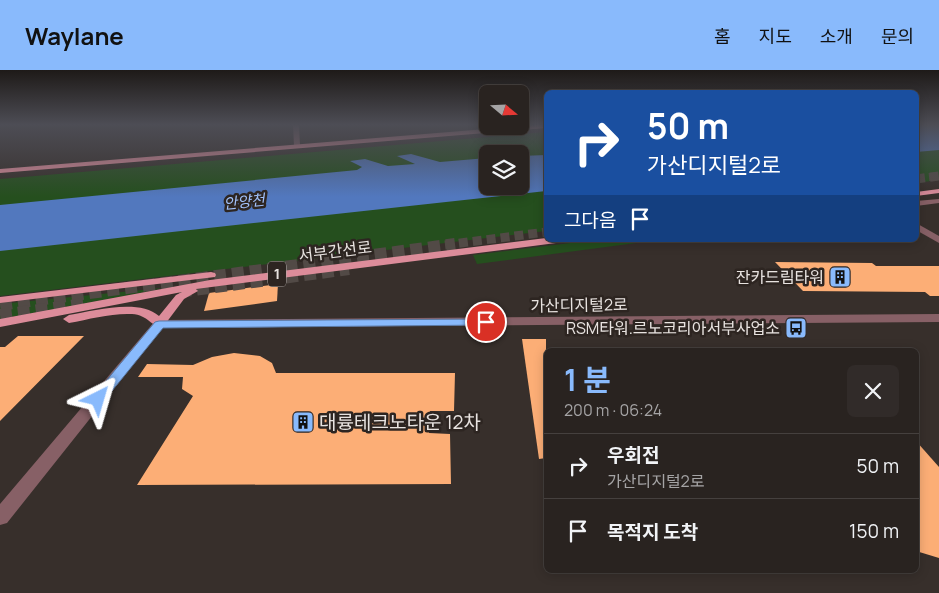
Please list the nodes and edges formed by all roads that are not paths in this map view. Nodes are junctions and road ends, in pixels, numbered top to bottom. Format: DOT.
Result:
graph roads {
  1 [pos="271,148"];
  2 [pos="233,152"];
  3 [pos="0,166"];
  4 [pos="0,171"];
  5 [pos="0,176"];
  6 [pos="939,186"];
  7 [pos="919,188"];
  8 [pos="939,191"];
  9 [pos="919,194"];
  10 [pos="939,201"];
  11 [pos="919,204"];
  12 [pos="919,228"];
  13 [pos="544,235"];
  14 [pos="939,240"];
  15 [pos="544,242"];
  16 [pos="390,261"];
  17 [pos="0,300"];
  18 [pos="939,318"];
  19 [pos="0,323"];
  20 [pos="159,324"];
  21 [pos="0,329"];
  22 [pos="0,517"];
  1 -- 2 [label="main road"];
  2 -- 3 [label="main road"];
  2 -- 4 [label="main road"];
  2 -- 5 [label="main road"];
  6 -- 7 [label="main road"];
  8 -- 9 [label="main road"];
  10 -- 11 [label="street"];
  12 -- 14 [label="street"];
  13 -- 17 [label="main road, 서부간선로 / 1"];
  15 -- 16 [label="main road, 서부간선로 / 1"];
  16 -- 19 [label="main road, 서부간선로 / 1"];
  16 -- 20 [label="main road"];
  18 -- 20 [label="street, 가산디지털2로"];
  20 -- 21 [label="main road"];
  20 -- 22 [label="street"];
}
